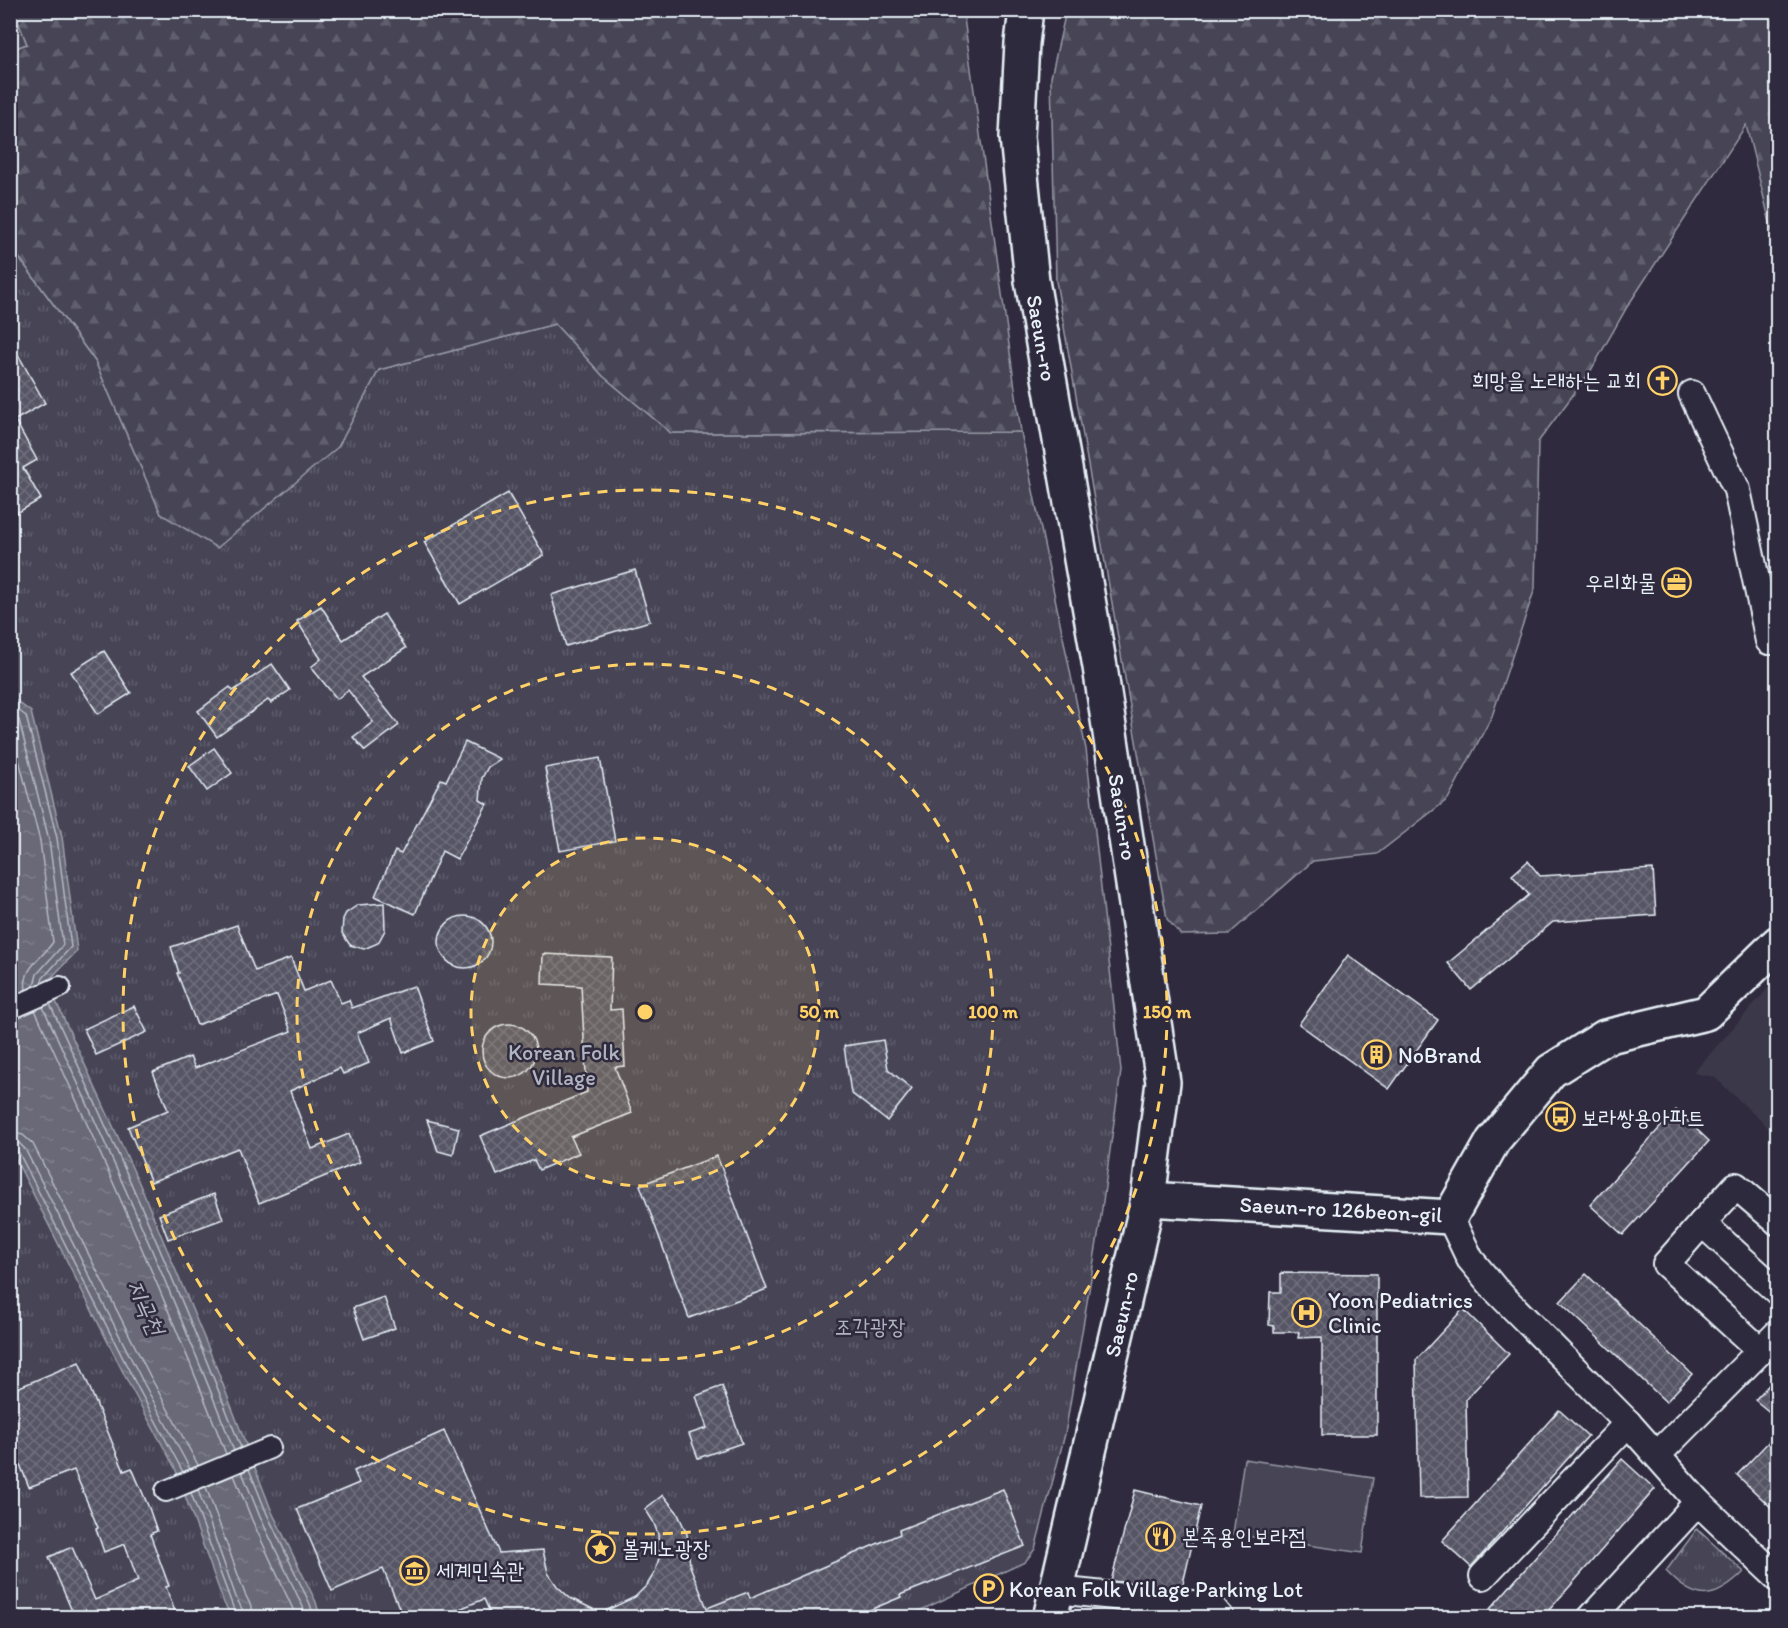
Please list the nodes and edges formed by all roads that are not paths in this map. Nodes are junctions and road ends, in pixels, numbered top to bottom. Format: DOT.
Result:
graph roads {
  1 [pos="1026,10"];
  2 [pos="1692,394"];
  3 [pos="1778,641"];
  4 [pos="1778,943"];
  5 [pos="60,987"];
  6 [pos="10,1009"];
  7 [pos="1148,1199"];
  8 [pos="1450,1217"];
  9 [pos="1778,1222"];
  10 [pos="1702,1223"];
  11 [pos="1778,1292"];
  12 [pos="1769,1342"];
  13 [pos="1628,1423"];
  14 [pos="270,1448"];
  15 [pos="1657,1455"];
  16 [pos="166,1491"];
  17 [pos="1698,1502"];
  18 [pos="1483,1576"];
  19 [pos="1778,1578"];
  20 [pos="1053,1604"];
  21 [pos="1603,1613"];
  22 [pos="1221,1617"];
  1 -- 7 [label="main road, Saeun-ro"];
  2 -- 3 [label="street"];
  4 -- 8 [label="main road, Saeun-ro 126beon-gil"];
  5 -- 6 [label="street"];
  7 -- 8 [label="main road, Saeun-ro 126beon-gil"];
  7 -- 20 [label="main road, Saeun-ro"];
  8 -- 13 [label="street"];
  9 -- 10 [label="street"];
  10 -- 11 [label="street"];
  10 -- 12 [label="street"];
  12 -- 15 [label="street"];
  13 -- 15 [label="street"];
  13 -- 18 [label="street"];
  14 -- 16 [label="street"];
  15 -- 17 [label="street"];
  17 -- 19 [label="street"];
  17 -- 21 [label="street"];
  20 -- 22 [label="street"];
}
